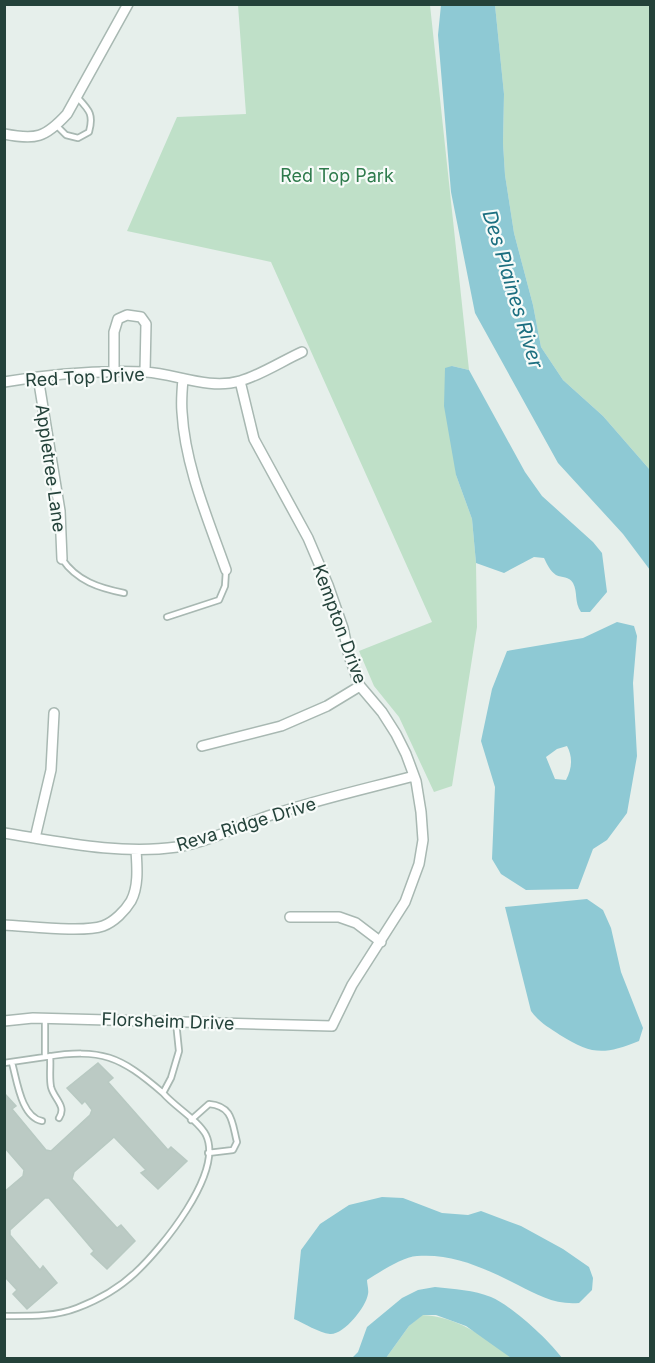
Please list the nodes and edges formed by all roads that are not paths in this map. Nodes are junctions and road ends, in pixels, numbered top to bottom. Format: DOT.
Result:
graph roads {
  1 [pos="128,4"];
  2 [pos="77,96"];
  3 [pos="57,126"];
  4 [pos="4,134"];
  5 [pos="302,352"];
  6 [pos="114,372"];
  7 [pos="145,372"];
  8 [pos="38,376"];
  9 [pos="183,379"];
  10 [pos="240,381"];
  11 [pos="4,382"];
  12 [pos="62,559"];
  13 [pos="226,570"];
  14 [pos="123,593"];
  15 [pos="167,617"];
  16 [pos="360,686"];
  17 [pos="54,713"];
  18 [pos="202,746"];
  19 [pos="414,776"];
  20 [pos="4,833"];
  21 [pos="35,838"];
  22 [pos="136,850"];
  23 [pos="290,917"];
  24 [pos="4,925"];
  25 [pos="381,942"];
  26 [pos="45,1018"];
  27 [pos="4,1021"];
  28 [pos="176,1022"];
  29 [pos="332,1026"];
  30 [pos="48,1057"];
  31 [pos="4,1063"];
  32 [pos="12,1063"];
  33 [pos="164,1094"];
  34 [pos="59,1118"];
  35 [pos="191,1120"];
  36 [pos="42,1121"];
  37 [pos="208,1153"];
  38 [pos="4,1316"];
  1 -- 2 [label="street"];
  2 -- 3 [label="street"];
  2 -- 3 [label="lane"];
  3 -- 4 [label="street"];
  5 -- 10 [label="street, Red Top Drive"];
  6 -- 7 [label="street, Red Top Drive"];
  6 -- 7 [label="street"];
  6 -- 8 [label="street, Red Top Drive"];
  7 -- 9 [label="street, Red Top Drive"];
  8 -- 11 [label="street, Red Top Drive"];
  8 -- 12 [label="street, Appletree Lane"];
  9 -- 10 [label="street, Red Top Drive"];
  9 -- 13 [label="street"];
  10 -- 16 [label="street, Kempton Drive"];
  12 -- 14 [label="lane"];
  13 -- 15 [label="lane"];
  16 -- 18 [label="street"];
  16 -- 19 [label="street, Kempton Drive"];
  17 -- 21 [label="street"];
  19 -- 22 [label="street, Reva Ridge Drive"];
  19 -- 25 [label="street, Kempton Drive"];
  20 -- 21 [label="street, Reva Ridge Drive"];
  21 -- 22 [label="street, Reva Ridge Drive"];
  22 -- 24 [label="street"];
  23 -- 25 [label="street"];
  25 -- 29 [label="street, Kempton Drive"];
  26 -- 27 [label="street, Florsheim Drive"];
  26 -- 28 [label="street, Florsheim Drive"];
  26 -- 30 [label="lane"];
  28 -- 29 [label="street, Florsheim Drive"];
  28 -- 33 [label="lane"];
  30 -- 32 [label="lane"];
  30 -- 33 [label="lane"];
  30 -- 34 [label="lane"];
  31 -- 32 [label="lane"];
  32 -- 36 [label="lane"];
  33 -- 35 [label="lane"];
  35 -- 37 [label="lane"];
  35 -- 37 [label="lane"];
  37 -- 38 [label="lane"];
}
